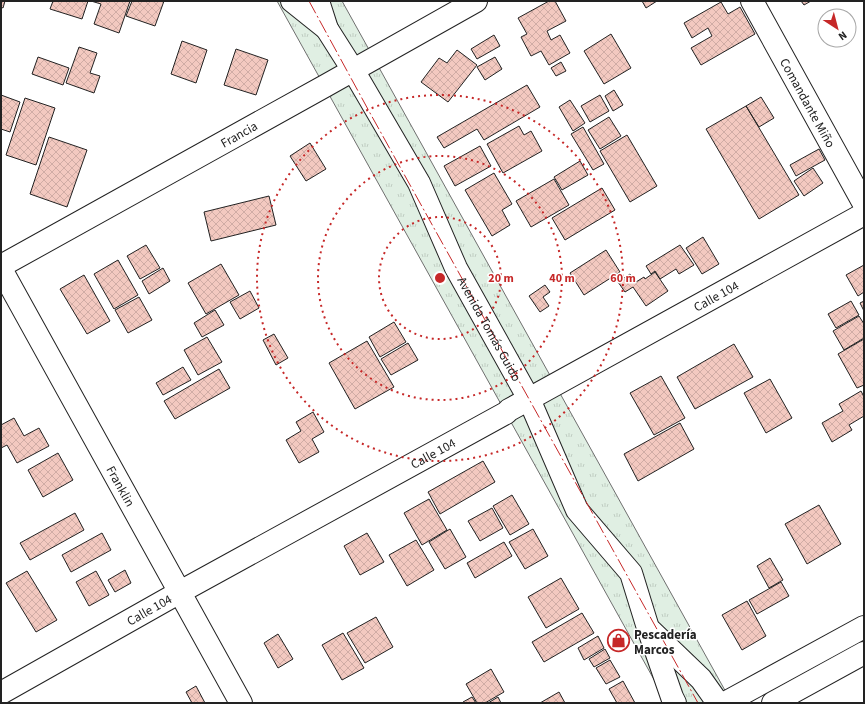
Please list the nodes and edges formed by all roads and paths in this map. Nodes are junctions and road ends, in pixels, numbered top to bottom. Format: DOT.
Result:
graph roads {
  1 [pos="292,1"];
  2 [pos="318,1"];
  3 [pos="476,1"];
  4 [pos="752,1"];
  5 [pos="326,29"];
  6 [pos="353,70"];
  7 [pos="864,204"];
  8 [pos="864,214"];
  9 [pos="1,268"];
  10 [pos="529,399"];
  11 [pos="180,592"];
  12 [pos="864,627"];
  13 [pos="648,628"];
  14 [pos="864,653"];
  15 [pos="1,693"];
  16 [pos="240,703"];
  17 [pos="675,703"];
  18 [pos="718,703"];
  19 [pos="725,703"];
  20 [pos="773,703"];
  1 -- 5 [label="street, Avenida Tomás Guido"];
  2 -- 5 [label="street, Avenida Tomás Guido"];
  3 -- 6 [label="street, Francia"];
  4 -- 7 [label="street, Comandante Miño"];
  5 -- 6 [label="street, Avenida Tomás Guido"];
  6 -- 9 [label="street, Francia"];
  6 -- 10 [label="street, Avenida Tomás Guido"];
  8 -- 10 [label="street, Calle 104"];
  9 -- 11 [label="street, Franklin"];
  10 -- 11 [label="street, Calle 104"];
  10 -- 13 [label="street, Avenida Tomás Guido"];
  11 -- 15 [label="street, Calle 104"];
  11 -- 16 [label="street, Franklin"];
  12 -- 19 [label="street"];
  13 -- 17 [label="street, Avenida Tomás Guido"];
  13 -- 18 [label="street, Avenida Tomás Guido"];
  14 -- 20 [label="street"];
}
